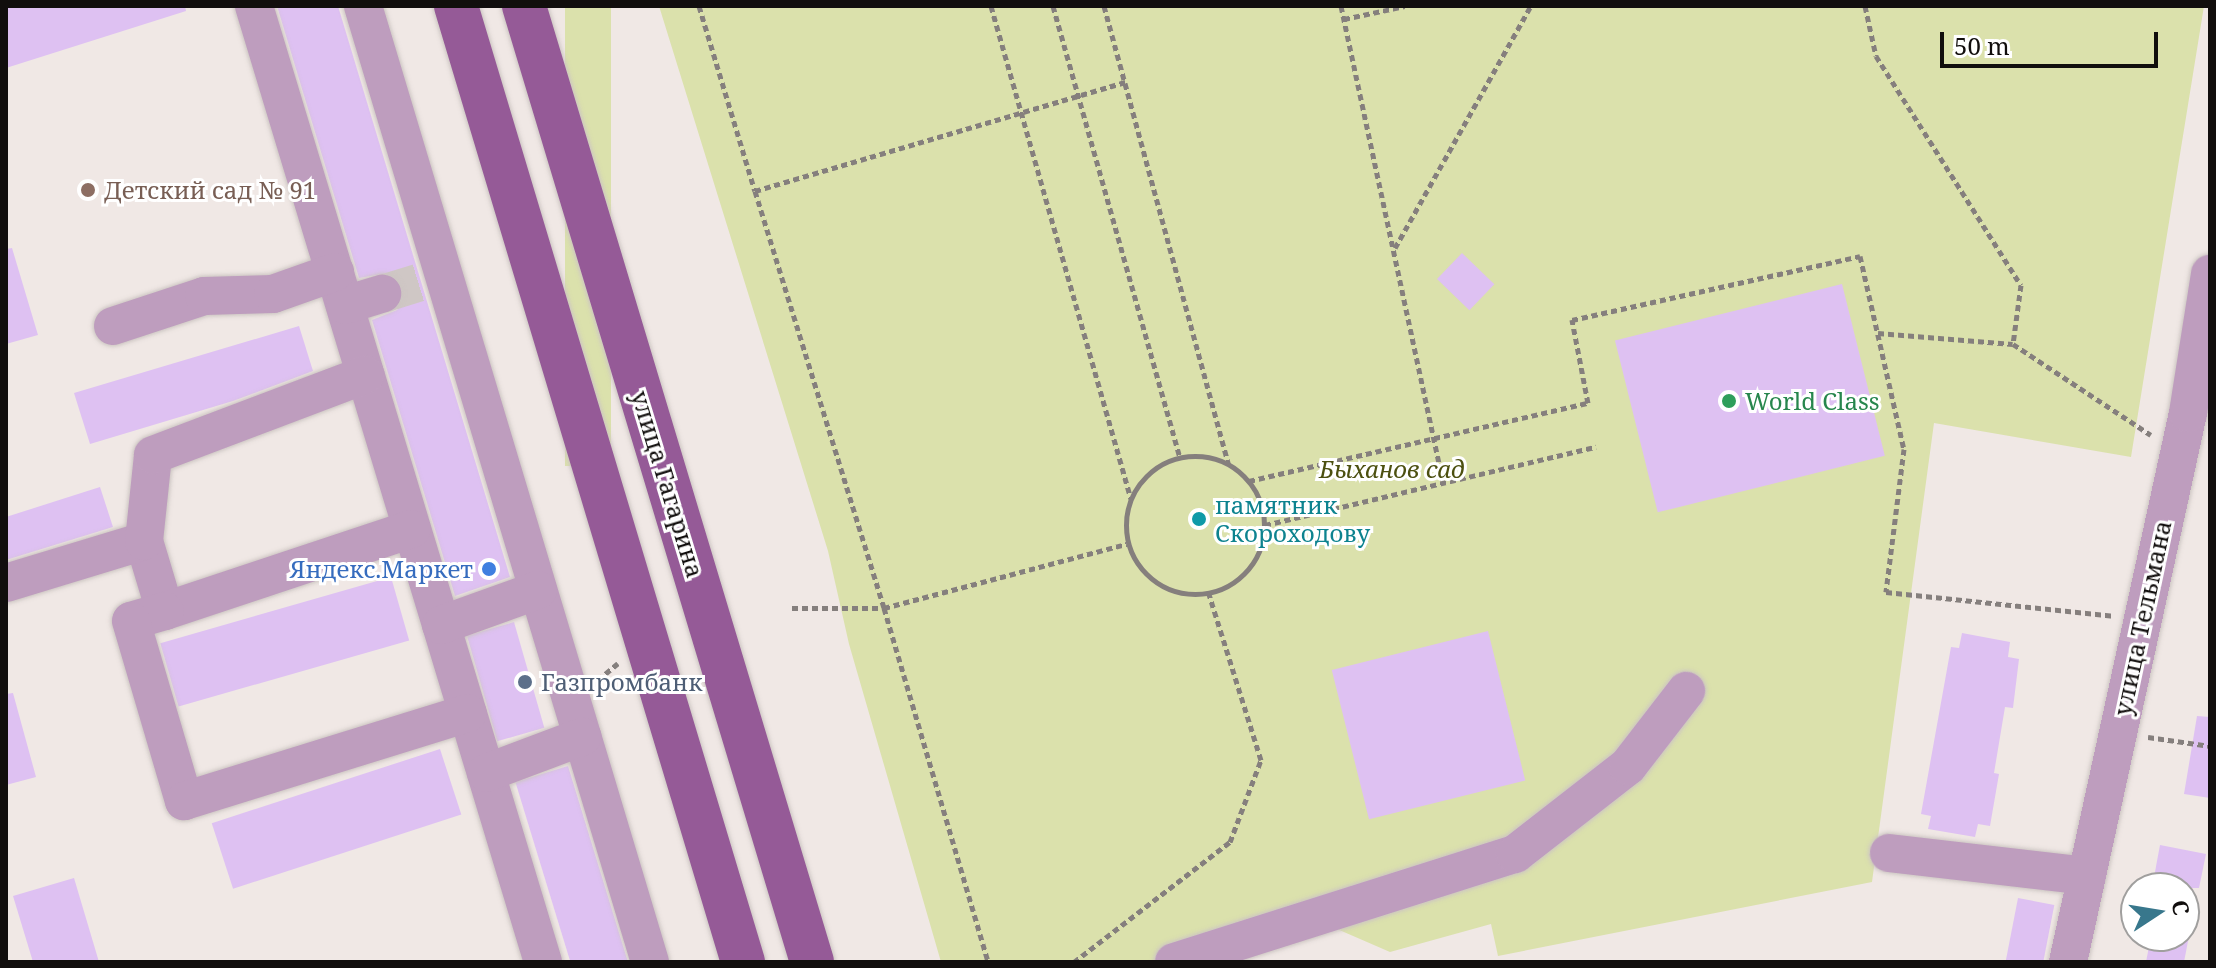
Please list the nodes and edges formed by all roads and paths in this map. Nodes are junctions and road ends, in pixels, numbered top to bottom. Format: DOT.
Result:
graph roads {
  1 [pos="254,6"];
  2 [pos="363,6"];
  3 [pos="456,6"];
  4 [pos="524,6"];
  5 [pos="699,6"];
  6 [pos="991,6"];
  7 [pos="1053,6"];
  8 [pos="1104,6"];
  9 [pos="1341,6"];
  10 [pos="1405,6"];
  11 [pos="1531,6"];
  12 [pos="1865,6"];
  13 [pos="1344,19"];
  14 [pos="1125,82"];
  15 [pos="1079,96"];
  16 [pos="1021,112"];
  17 [pos="755,191"];
  18 [pos="1395,249"];
  19 [pos="2210,274"];
  20 [pos="604,275"];
  21 [pos="340,289"];
  22 [pos="542,292"];
  23 [pos="382,294"];
  24 [pos="113,326"];
  25 [pos="1878,333"];
  26 [pos="2013,344"];
  27 [pos="365,375"];
  28 [pos="2153,436"];
  29 [pos="1436,440"];
  30 [pos="1596,447"];
  31 [pos="1180,457"];
  32 [pos="1229,466"];
  33 [pos="1443,480"];
  34 [pos="1249,481"];
  35 [pos="1131,499"];
  36 [pos="1265,525"];
  37 [pos="412,529"];
  38 [pos="144,541"];
  39 [pos="1127,544"];
  40 [pos="6,583"];
  41 [pos="538,590"];
  42 [pos="1209,594"];
  43 [pos="792,608"];
  44 [pos="884,608"];
  45 [pos="165,611"];
  46 [pos="2118,617"];
  47 [pos="441,625"];
  48 [pos="1686,691"];
  49 [pos="468,713"];
  50 [pos="2117,732"];
  51 [pos="582,737"];
  52 [pos="2210,746"];
  53 [pos="486,773"];
  54 [pos="1889,853"];
  55 [pos="2087,876"];
  56 [pos="543,962"];
  57 [pos="650,962"];
  58 [pos="743,962"];
  59 [pos="812,962"];
  60 [pos="988,962"];
  61 [pos="1074,962"];
  62 [pos="1174,962"];
  63 [pos="2068,962"];
  1 -- 21 [label="street"];
  2 -- 41 [label="street"];
  3 -- 22 [label="main road"];
  4 -- 20 [label="main road, улица Гагарина"];
  5 -- 17 [label="path"];
  6 -- 16 [label="path"];
  7 -- 15 [label="path"];
  8 -- 14 [label="path"];
  9 -- 13 [label="path"];
  10 -- 13 [label="path"];
  11 -- 18 [label="path"];
  12 -- 26 [label="path"];
  13 -- 18 [label="path"];
  14 -- 15 [label="path"];
  14 -- 32 [label="path"];
  15 -- 16 [label="path"];
  15 -- 31 [label="path"];
  16 -- 17 [label="path"];
  16 -- 35 [label="path"];
  17 -- 44 [label="path"];
  18 -- 29 [label="path"];
  19 -- 50 [label="street, улица Тельмана"];
  20 -- 22 [label="main road"];
  20 -- 59 [label="main road, улица Гагарина"];
  21 -- 23 [label="street"];
  21 -- 24 [label="street"];
  21 -- 27 [label="street"];
  22 -- 58 [label="main road"];
  25 -- 26 [label="path"];
  25 -- 29 [label="path"];
  25 -- 46 [label="path"];
  26 -- 28 [label="path"];
  27 -- 37 [label="street"];
  27 -- 38 [label="street"];
  29 -- 33 [label="path"];
  29 -- 34 [label="path"];
  30 -- 33 [label="path"];
  31 -- 32 [label="path"];
  31 -- 35 [label="path"];
  32 -- 34 [label="path"];
  33 -- 36 [label="path"];
  34 -- 36 [label="path"];
  35 -- 39 [label="path"];
  36 -- 42 [label="path"];
  37 -- 45 [label="street"];
  37 -- 47 [label="street"];
  38 -- 40 [label="street"];
  38 -- 45 [label="street"];
  39 -- 42 [label="path"];
  39 -- 44 [label="path"];
  41 -- 47 [label="street"];
  41 -- 51 [label="street"];
  42 -- 61 [label="path"];
  43 -- 44 [label="path"];
  44 -- 60 [label="path"];
  45 -- 49 [label="street"];
  47 -- 49 [label="street"];
  48 -- 62 [label="street"];
  49 -- 53 [label="street"];
  50 -- 52 [label="path"];
  50 -- 55 [label="street, улица Тельмана"];
  51 -- 53 [label="street"];
  51 -- 57 [label="street"];
  53 -- 56 [label="street"];
  54 -- 55 [label="street"];
  55 -- 63 [label="street, улица Тельмана"];
}
